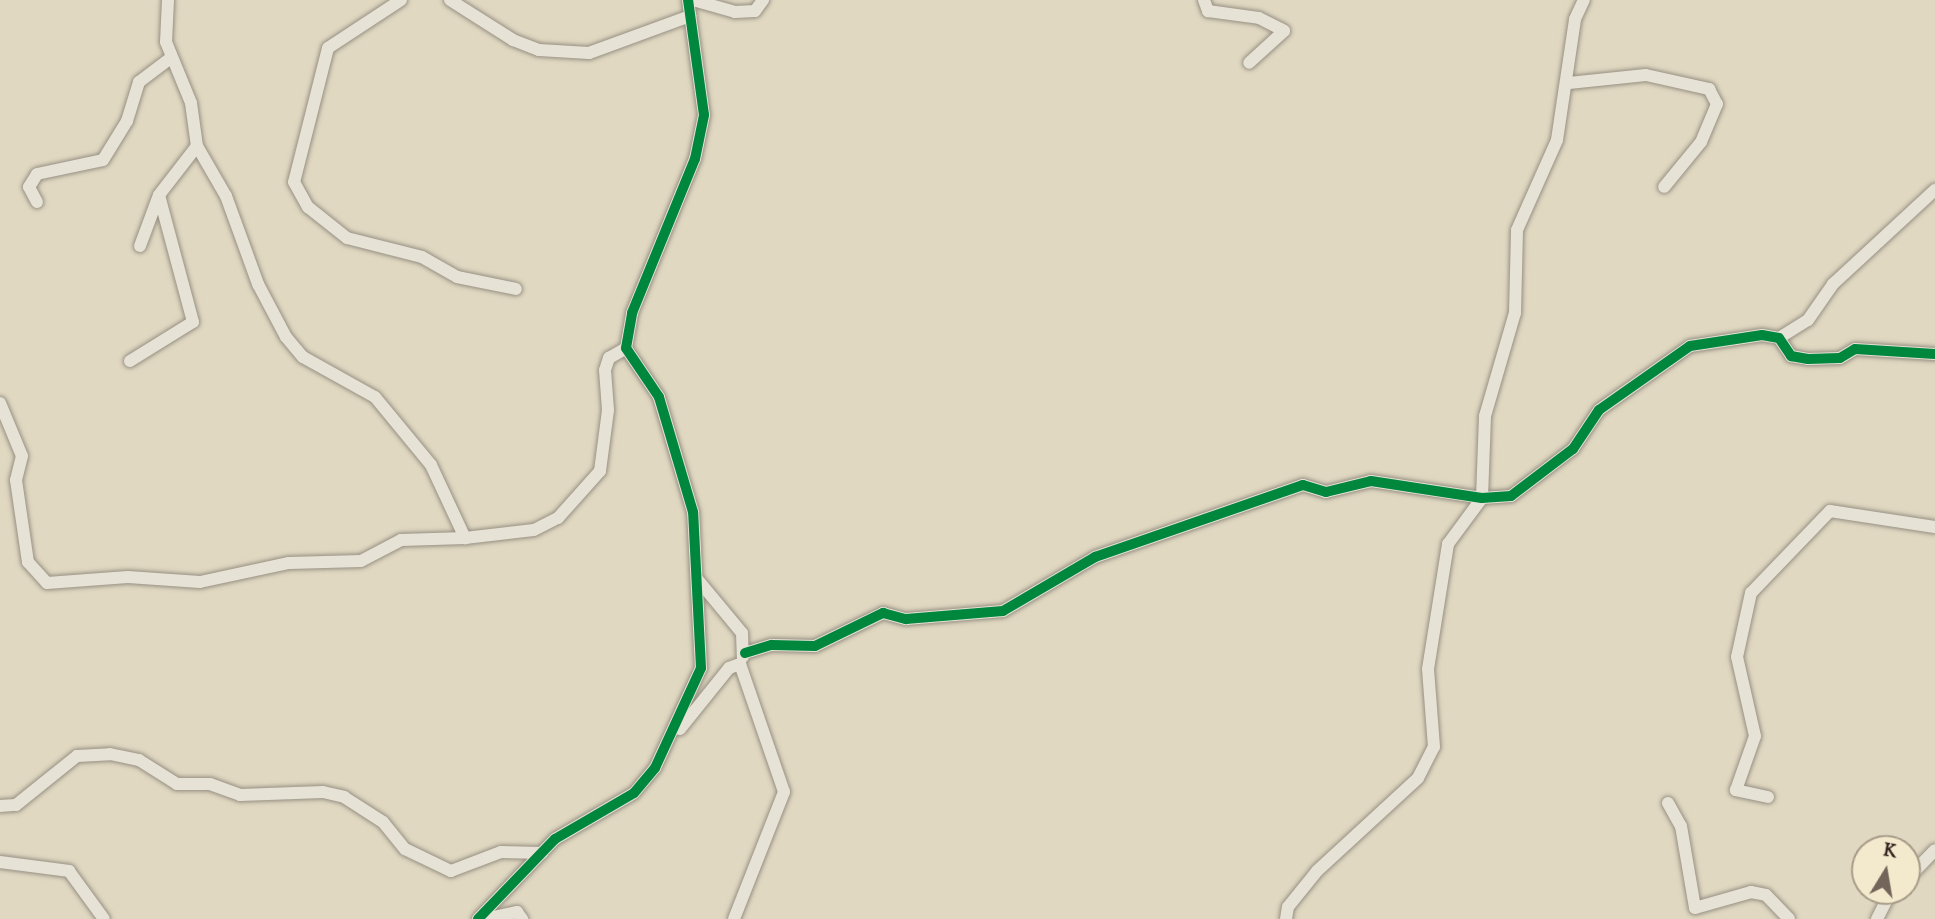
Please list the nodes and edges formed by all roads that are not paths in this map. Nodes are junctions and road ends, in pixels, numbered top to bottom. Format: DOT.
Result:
graph roads {
  1 [pos="168,0"];
  2 [pos="401,0"];
  3 [pos="450,0"];
  4 [pos="690,0"];
  5 [pos="764,0"];
  6 [pos="1204,0"];
  7 [pos="1584,0"];
  8 [pos="690,16"];
  9 [pos="172,57"];
  10 [pos="1249,62"];
  11 [pos="1569,83"];
  12 [pos="197,146"];
  13 [pos="1664,187"];
  14 [pos="1935,190"];
  15 [pos="159,195"];
  16 [pos="37,202"];
  17 [pos="140,246"];
  18 [pos="516,289"];
  19 [pos="1779,338"];
  20 [pos="626,348"];
  21 [pos="1935,354"];
  22 [pos="130,362"];
  23 [pos="0,403"];
  24 [pos="1482,498"];
  25 [pos="1935,527"];
  26 [pos="465,538"];
  27 [pos="698,580"];
  28 [pos="742,658"];
  29 [pos="670,739"];
  30 [pos="1768,797"];
  31 [pos="1668,803"];
  32 [pos="0,806"];
  33 [pos="1935,850"];
  34 [pos="542,853"];
  35 [pos="0,862"];
  36 [pos="1921,864"];
  37 [pos="104,919"];
  38 [pos="478,919"];
  39 [pos="484,919"];
  40 [pos="522,919"];
  41 [pos="734,919"];
  42 [pos="1286,919"];
  43 [pos="1789,919"];
  1 -- 9 [label="street"];
  2 -- 18 [label="street"];
  3 -- 8 [label="street"];
  4 -- 5 [label="street"];
  4 -- 8 [label="street"];
  6 -- 10 [label="street"];
  7 -- 11 [label="street"];
  8 -- 20 [label="street"];
  9 -- 12 [label="street"];
  9 -- 16 [label="street"];
  11 -- 13 [label="street"];
  11 -- 24 [label="street"];
  12 -- 15 [label="street"];
  12 -- 26 [label="street"];
  14 -- 19 [label="street"];
  15 -- 17 [label="street"];
  15 -- 22 [label="street"];
  19 -- 21 [label="street"];
  19 -- 24 [label="street"];
  20 -- 26 [label="street"];
  20 -- 27 [label="street"];
  23 -- 26 [label="street"];
  24 -- 28 [label="street"];
  24 -- 42 [label="street"];
  25 -- 30 [label="street"];
  27 -- 28 [label="street"];
  27 -- 29 [label="street"];
  28 -- 29 [label="street"];
  28 -- 41 [label="street"];
  29 -- 34 [label="street"];
  31 -- 43 [label="street"];
  32 -- 34 [label="street"];
  33 -- 36 [label="street"];
  34 -- 38 [label="street"];
  35 -- 37 [label="street"];
  39 -- 40 [label="street"];
}
